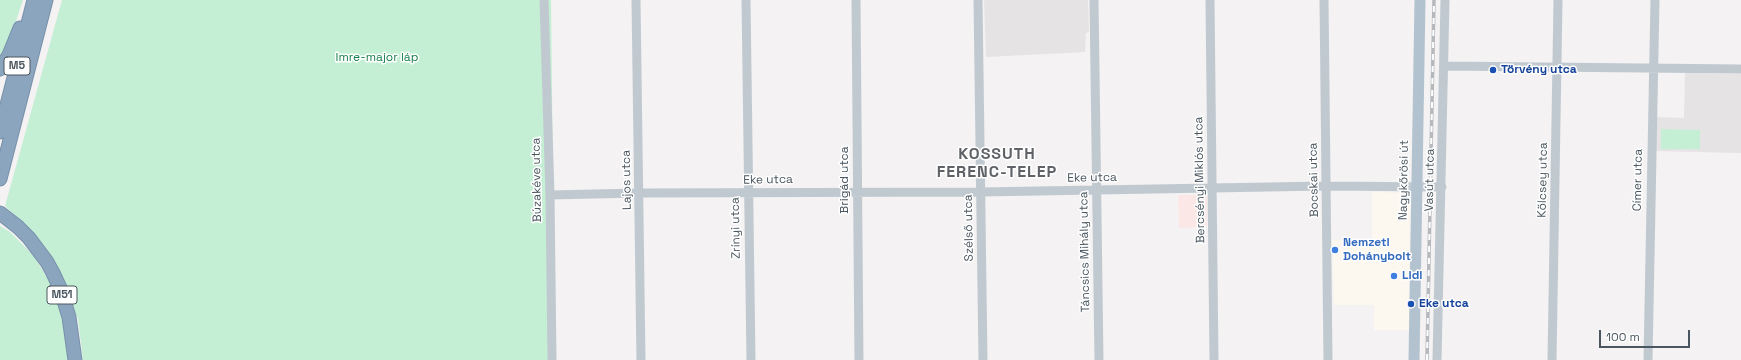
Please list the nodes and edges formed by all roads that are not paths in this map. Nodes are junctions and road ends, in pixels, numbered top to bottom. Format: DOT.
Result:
graph roads {
  1 [pos="29,0"];
  2 [pos="34,0"];
  3 [pos="46,0"];
  4 [pos="544,0"];
  5 [pos="636,0"];
  6 [pos="746,0"];
  7 [pos="856,0"];
  8 [pos="978,0"];
  9 [pos="1094,0"];
  10 [pos="1210,0"];
  11 [pos="1324,0"];
  12 [pos="1420,0"];
  13 [pos="1446,0"];
  14 [pos="1558,0"];
  15 [pos="1655,0"];
  16 [pos="1445,66"];
  17 [pos="1557,67"];
  18 [pos="1652,68"];
  19 [pos="0,69"];
  20 [pos="1741,69"];
  21 [pos="0,132"];
  22 [pos="0,179"];
  23 [pos="1326,186"];
  24 [pos="1417,186"];
  25 [pos="1442,187"];
  26 [pos="1212,189"];
  27 [pos="1096,190"];
  28 [pos="857,192"];
  29 [pos="981,192"];
  30 [pos="639,193"];
  31 [pos="748,193"];
  32 [pos="550,195"];
  33 [pos="0,213"];
  34 [pos="75,360"];
  35 [pos="552,360"];
  36 [pos="641,360"];
  37 [pos="751,360"];
  38 [pos="859,360"];
  39 [pos="983,360"];
  40 [pos="1099,360"];
  41 [pos="1214,360"];
  42 [pos="1328,360"];
  43 [pos="1414,360"];
  44 [pos="1437,360"];
  45 [pos="1552,360"];
  46 [pos="1648,360"];
  1 -- 19 [label="highway"];
  2 -- 21 [label="highway, M5"];
  3 -- 22 [label="highway, M5"];
  4 -- 32 [label="street, Búzakéve utca"];
  5 -- 30 [label="street, Lajos utca"];
  6 -- 31 [label="street, Zrínyi utca"];
  7 -- 28 [label="street, Brigád utca"];
  8 -- 29 [label="street, Szélső utca"];
  9 -- 27 [label="street, Táncsics Mihály utca"];
  10 -- 26 [label="street, Bercsényi Miklós utca"];
  11 -- 23 [label="street, Bocskai utca"];
  12 -- 24 [label="main road, Nagykőrösi út"];
  13 -- 16 [label="street, Vasút utca"];
  14 -- 17 [label="street, Kölcsey utca"];
  15 -- 18 [label="street, Címer utca"];
  16 -- 17 [label="street"];
  16 -- 25 [label="street, Vasút utca"];
  17 -- 18 [label="street"];
  17 -- 45 [label="street, Kölcsey utca"];
  18 -- 20 [label="street"];
  18 -- 46 [label="street, Címer utca"];
  23 -- 24 [label="street, Eke utca"];
  23 -- 26 [label="street, Eke utca"];
  23 -- 42 [label="street, Bocskai utca"];
  24 -- 25 [label="street, Eke utca"];
  24 -- 43 [label="main road, Nagykőrösi út"];
  25 -- 44 [label="street, Vasút utca"];
  26 -- 27 [label="street, Eke utca"];
  26 -- 41 [label="street, Bercsényi Miklós utca"];
  27 -- 29 [label="street, Eke utca"];
  27 -- 40 [label="street, Táncsics Mihály utca"];
  28 -- 29 [label="street, Eke utca"];
  28 -- 31 [label="street, Eke utca"];
  28 -- 38 [label="street, Brigád utca"];
  29 -- 39 [label="street, Szélső utca"];
  30 -- 31 [label="street, Eke utca"];
  30 -- 32 [label="street, Eke utca"];
  30 -- 36 [label="street, Lajos utca"];
  31 -- 37 [label="street, Zrínyi utca"];
  32 -- 35 [label="street, Búzakéve utca"];
  33 -- 34 [label="highway, M51"];
}
